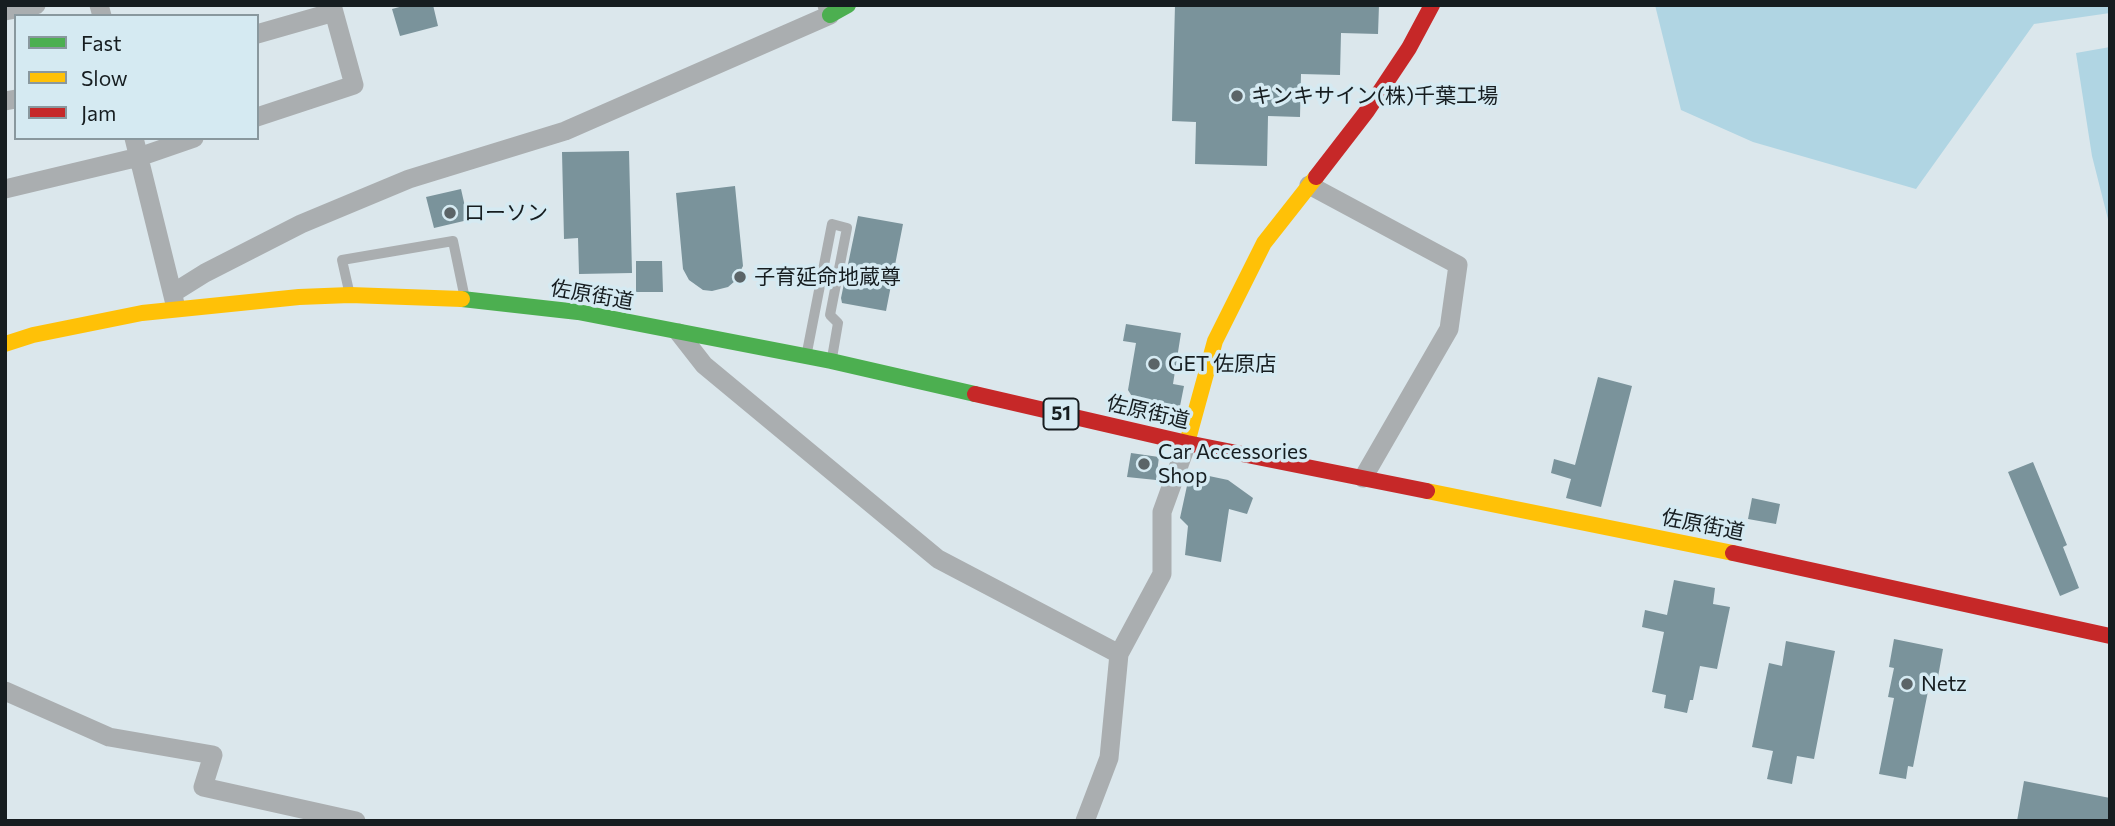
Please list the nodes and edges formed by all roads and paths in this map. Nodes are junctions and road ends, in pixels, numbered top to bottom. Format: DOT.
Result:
graph roads {
  1 [pos="36,5"];
  2 [pos="848,5"];
  3 [pos="1432,5"];
  4 [pos="333,9"];
  5 [pos="829,10"];
  6 [pos="5,11"];
  7 [pos="259,33"];
  8 [pos="259,116"];
  9 [pos="181,140"];
  10 [pos="137,147"];
  11 [pos="1309,185"];
  12 [pos="5,188"];
  13 [pos="350,295"];
  14 [pos="465,299"];
  15 [pos="174,300"];
  16 [pos="679,333"];
  17 [pos="5,344"];
  18 [pos="807,356"];
  19 [pos="831,361"];
  20 [pos="1187,443"];
  21 [pos="1363,478"];
  22 [pos="2110,636"];
  23 [pos="1119,654"];
  24 [pos="5,691"];
  25 [pos="356,821"];
  26 [pos="1085,821"];
  1 -- 6 [label="street"];
  2 -- 5 [label="main road"];
  3 -- 11 [label="main road"];
  4 -- 7 [label="street"];
  4 -- 8 [label="street"];
  5 -- 15 [label="street"];
  9 -- 10 [label="street"];
  10 -- 12 [label="street"];
  10 -- 15 [label="street"];
  11 -- 20 [label="main road"];
  11 -- 21 [label="street"];
  13 -- 14 [label="main road, 佐原街道 / 51"];
  13 -- 14 [label="lane"];
  13 -- 15 [label="main road, 佐原街道 / 51"];
  14 -- 16 [label="main road, 佐原街道 / 51"];
  15 -- 17 [label="main road, 佐原街道 / 51"];
  16 -- 18 [label="main road, 佐原街道 / 51"];
  16 -- 23 [label="street"];
  18 -- 19 [label="main road, 佐原街道 / 51"];
  18 -- 19 [label="lane"];
  19 -- 20 [label="main road, 佐原街道 / 51"];
  20 -- 21 [label="main road, 佐原街道 / 51"];
  20 -- 23 [label="street"];
  21 -- 22 [label="main road, 佐原街道 / 51"];
  23 -- 26 [label="street"];
  24 -- 25 [label="street"];
}
